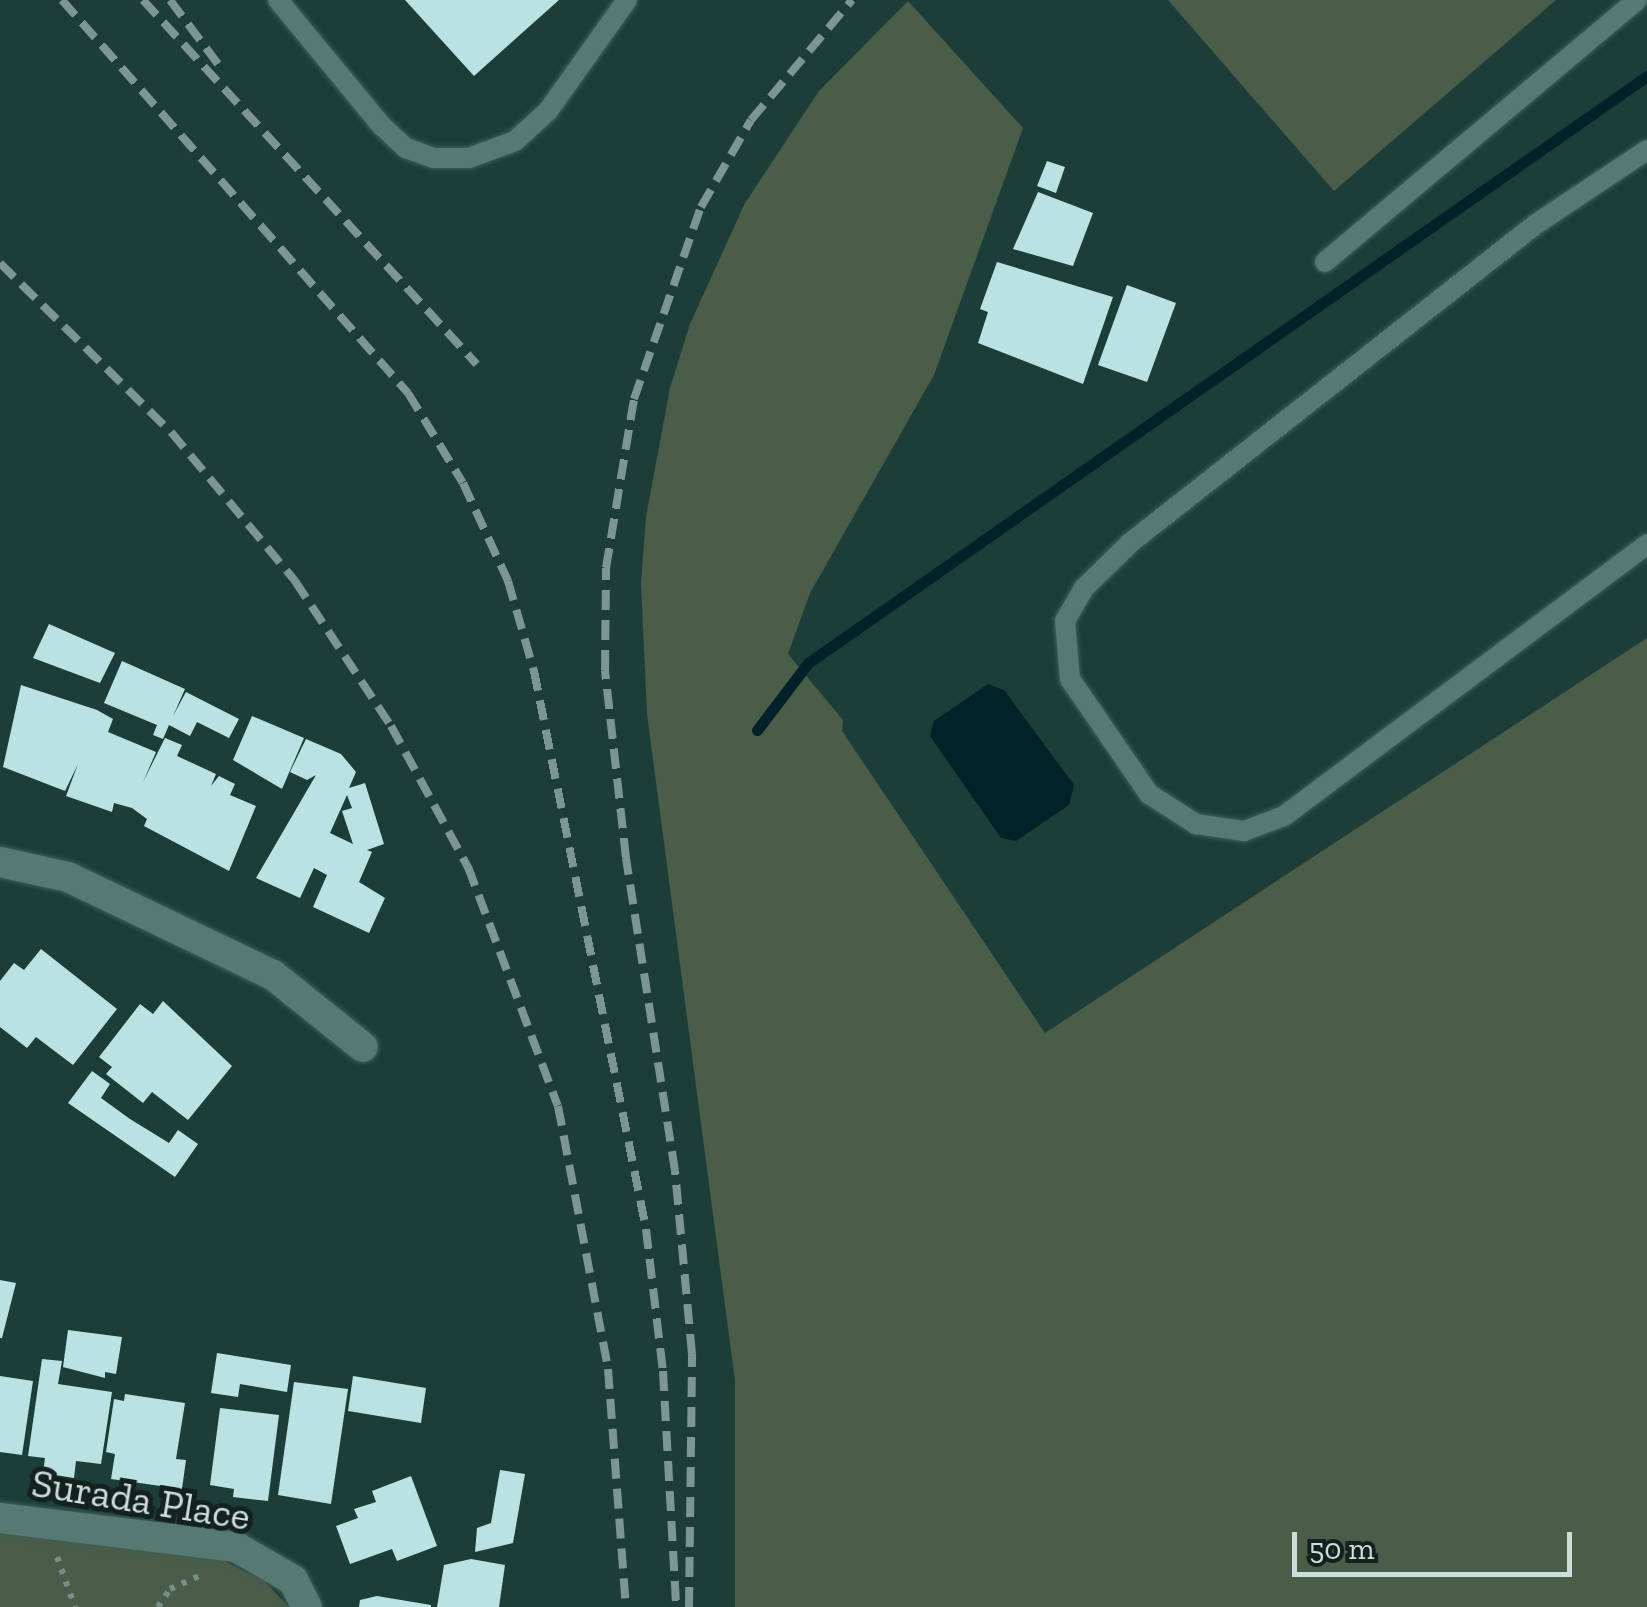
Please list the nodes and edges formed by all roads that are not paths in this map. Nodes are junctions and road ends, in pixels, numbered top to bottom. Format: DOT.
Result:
graph roads {
  1 [pos="278,0"];
  2 [pos="627,0"];
  3 [pos="1637,0"];
  4 [pos="1647,150"];
  5 [pos="1325,262"];
  6 [pos="1647,544"];
  7 [pos="0,862"];
  8 [pos="363,1047"];
  9 [pos="0,1518"];
  10 [pos="307,1607"];
  1 -- 2 [label="lane"];
  3 -- 5 [label="lane"];
  4 -- 6 [label="lane"];
  7 -- 8 [label="street"];
  9 -- 10 [label="street, Surada Place"];
}
